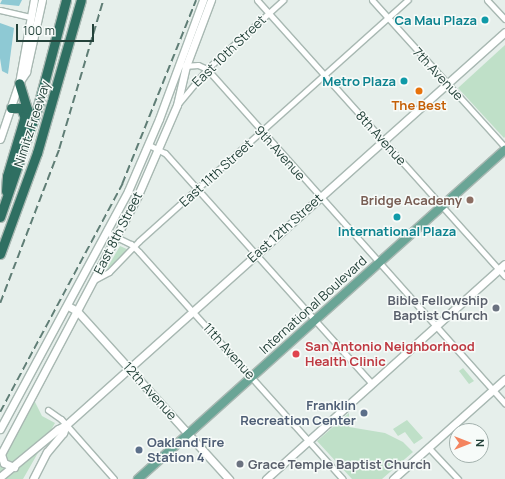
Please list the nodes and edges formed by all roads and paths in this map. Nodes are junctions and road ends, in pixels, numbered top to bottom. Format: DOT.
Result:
graph roads {
  1 [pos="34,0"];
  2 [pos="42,0"];
  3 [pos="66,0"];
  4 [pos="82,0"];
  5 [pos="203,0"];
  6 [pos="211,0"];
  7 [pos="257,0"];
  8 [pos="283,0"];
  9 [pos="372,0"];
  10 [pos="408,0"];
  11 [pos="487,0"];
  12 [pos="0,10"];
  13 [pos="268,13"];
  14 [pos="30,17"];
  15 [pos="388,18"];
  16 [pos="505,19"];
  17 [pos="505,32"];
  18 [pos="186,66"];
  19 [pos="207,69"];
  20 [pos="176,70"];
  21 [pos="324,75"];
  22 [pos="19,83"];
  23 [pos="447,83"];
  24 [pos="177,105"];
  25 [pos="11,108"];
  26 [pos="25,118"];
  27 [pos="262,132"];
  28 [pos="0,139"];
  29 [pos="384,140"];
  30 [pos="149,145"];
  31 [pos="505,148"];
  32 [pos="158,149"];
  33 [pos="198,189"];
  34 [pos="321,197"];
  35 [pos="5,205"];
  36 [pos="442,205"];
  37 [pos="0,217"];
  38 [pos="108,233"];
  39 [pos="117,238"];
  40 [pos="134,248"];
  41 [pos="0,254"];
  42 [pos="256,254"];
  43 [pos="379,262"];
  44 [pos="505,264"];
  45 [pos="499,270"];
  46 [pos="505,276"];
  47 [pos="94,280"];
  48 [pos="68,306"];
  49 [pos="77,311"];
  50 [pos="193,311"];
  51 [pos="315,320"];
  52 [pos="436,326"];
  53 [pos="130,368"];
  54 [pos="252,376"];
  55 [pos="505,379"];
  56 [pos="372,384"];
  57 [pos="493,390"];
  58 [pos="505,404"];
  59 [pos="48,410"];
  60 [pos="66,425"];
  61 [pos="0,429"];
  62 [pos="188,433"];
  63 [pos="308,440"];
  64 [pos="428,447"];
  65 [pos="0,455"];
  66 [pos="14,467"];
  67 [pos="0,477"];
  68 [pos="33,479"];
  69 [pos="114,479"];
  70 [pos="138,479"];
  71 [pos="229,479"];
  72 [pos="266,479"];
  73 [pos="343,479"];
  74 [pos="393,479"];
  75 [pos="458,479"];
  1 -- 14 [label="main road"];
  2 -- 22 [label="main road"];
  3 -- 35 [label="highway, Nimitz Freeway"];
  4 -- 41 [label="highway, Nimitz Freeway"];
  5 -- 20 [label="main road, East 8th Street"];
  6 -- 18 [label="main road, East 8th Street"];
  7 -- 13 [label="street, 8th Avenue"];
  8 -- 13 [label="street, East 10th Street"];
  9 -- 15 [label="street, 7th Avenue"];
  10 -- 15 [label="street, East 11th Street"];
  11 -- 16 [label="street"];
  12 -- 14 [label="street"];
  13 -- 19 [label="street, East 10th Street"];
  13 -- 21 [label="street, 8th Avenue"];
  14 -- 22 [label="main road"];
  15 -- 21 [label="street, East 11th Street"];
  15 -- 23 [label="street, 7th Avenue"];
  17 -- 23 [label="main road, East 12th Street"];
  18 -- 19 [label="street"];
  18 -- 20 [label="street"];
  18 -- 24 [label="main road, East 8th Street"];
  19 -- 24 [label="street, East 10th Street"];
  19 -- 27 [label="street, 9th Avenue"];
  20 -- 30 [label="main road, East 8th Street"];
  21 -- 27 [label="street, East 11th Street"];
  21 -- 29 [label="street, 8th Avenue"];
  22 -- 25 [label="main road"];
  22 -- 26 [label="highway"];
  23 -- 29 [label="main road, East 12th Street"];
  23 -- 31 [label="street, 7th Avenue"];
  24 -- 32 [label="main road, East 8th Street"];
  25 -- 26 [label="highway"];
  25 -- 28 [label="main road"];
  26 -- 35 [label="highway"];
  27 -- 33 [label="street, East 11th Street"];
  27 -- 34 [label="street, 9th Avenue"];
  29 -- 34 [label="main road, East 12th Street"];
  29 -- 36 [label="street, 8th Avenue"];
  30 -- 32 [label="street"];
  30 -- 38 [label="main road, East 8th Street"];
  31 -- 36 [label="main road, International Boulevard"];
  32 -- 33 [label="street"];
  32 -- 39 [label="main road, East 8th Street"];
  33 -- 40 [label="street, East 11th Street"];
  33 -- 42 [label="street"];
  34 -- 42 [label="main road, East 12th Street"];
  34 -- 43 [label="street, 9th Avenue"];
  35 -- 37 [label="highway, Nimitz Freeway"];
  36 -- 43 [label="main road, International Boulevard"];
  36 -- 45 [label="street, 8th Avenue"];
  38 -- 39 [label="street, 11th Avenue"];
  38 -- 48 [label="main road, East 8th Street"];
  39 -- 40 [label="street, 11th Avenue"];
  39 -- 47 [label="main road, East 8th Street"];
  40 -- 47 [label="street, East 11th Street"];
  40 -- 50 [label="street, 11th Avenue"];
  42 -- 50 [label="main road, East 12th Street"];
  42 -- 51 [label="street"];
  43 -- 51 [label="main road, International Boulevard"];
  43 -- 52 [label="street, 9th Avenue"];
  44 -- 45 [label="main road"];
  45 -- 46 [label="street, 8th Avenue"];
  45 -- 52 [label="main road"];
  47 -- 49 [label="main road, East 8th Street"];
  48 -- 49 [label="main road, 12th Avenue"];
  48 -- 61 [label="main road, East 8th Street"];
  49 -- 53 [label="main road, 12th Avenue"];
  49 -- 65 [label="main road, East 8th Street"];
  50 -- 53 [label="main road, East 12th Street"];
  50 -- 54 [label="street, 11th Avenue"];
  51 -- 54 [label="main road, International Boulevard"];
  51 -- 56 [label="street"];
  52 -- 56 [label="main road"];
  52 -- 57 [label="street, 9th Avenue"];
  53 -- 60 [label="main road, East 12th Street"];
  53 -- 62 [label="main road, 12th Avenue"];
  54 -- 62 [label="main road, International Boulevard"];
  54 -- 63 [label="street, 11th Avenue"];
  55 -- 57 [label="main road"];
  56 -- 63 [label="main road"];
  57 -- 58 [label="street, 9th Avenue"];
  57 -- 64 [label="main road"];
  59 -- 60 [label="street"];
  60 -- 66 [label="main road, East 12th Street"];
  60 -- 68 [label="main road, East 12th Street"];
  60 -- 69 [label="street"];
  62 -- 70 [label="main road, International Boulevard"];
  62 -- 71 [label="main road, 12th Avenue"];
  63 -- 72 [label="main road"];
  63 -- 73 [label="street, 11th Avenue"];
  64 -- 74 [label="main road"];
  64 -- 75 [label="street"];
  65 -- 66 [label="main road"];
  66 -- 67 [label="main road, East 12th Street"];
}
